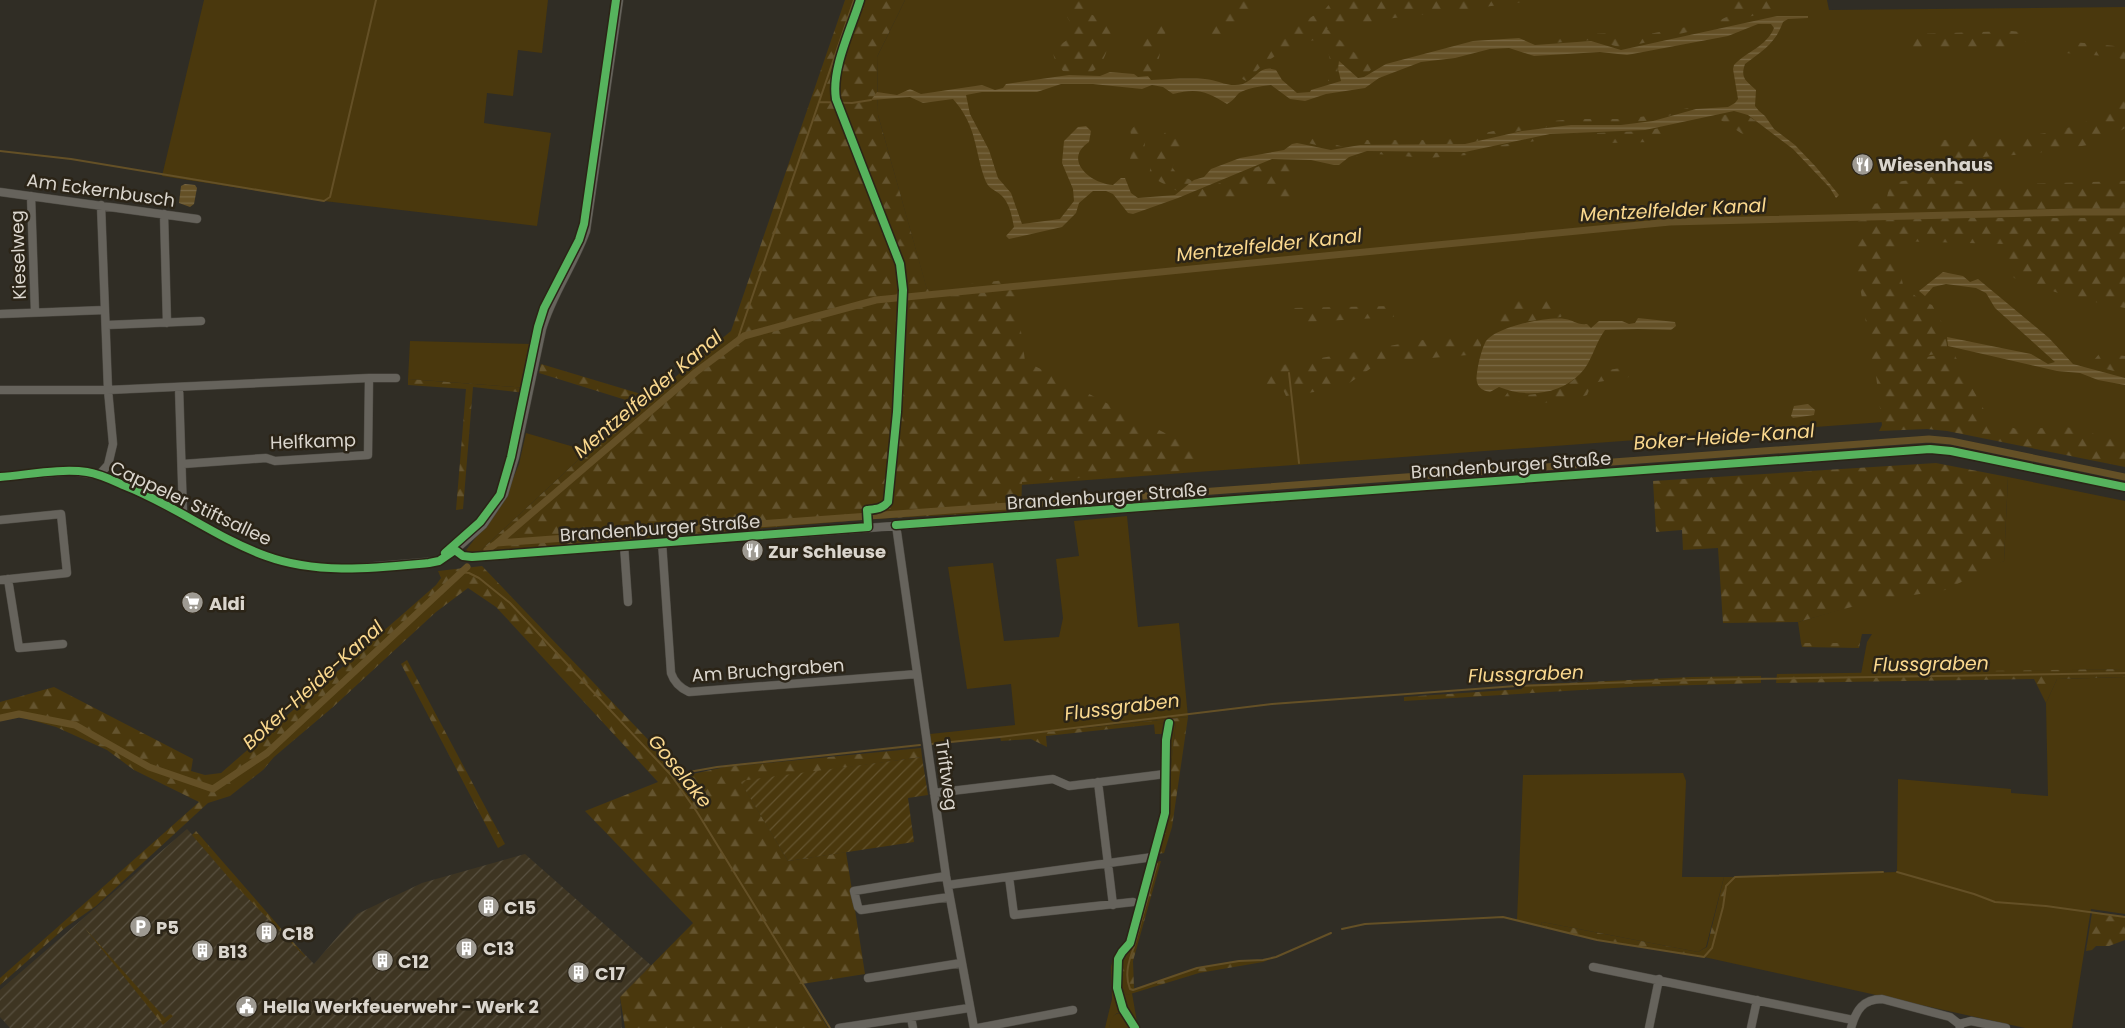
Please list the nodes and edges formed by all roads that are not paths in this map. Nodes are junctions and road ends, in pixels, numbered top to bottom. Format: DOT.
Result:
graph roads {
  1 [pos="619,0"];
  2 [pos="0,192"];
  3 [pos="31,196"];
  4 [pos="102,206"];
  5 [pos="164,214"];
  6 [pos="197,219"];
  7 [pos="106,310"];
  8 [pos="35,312"];
  9 [pos="0,314"];
  10 [pos="201,321"];
  11 [pos="167,322"];
  12 [pos="107,325"];
  13 [pos="369,378"];
  14 [pos="396,378"];
  15 [pos="179,387"];
  16 [pos="0,390"];
  17 [pos="108,390"];
  18 [pos="183,464"];
  19 [pos="99,475"];
  20 [pos="0,477"];
  21 [pos="2125,487"];
  22 [pos="183,513"];
  23 [pos="0,520"];
  24 [pos="896,525"];
  25 [pos="662,542"];
  26 [pos="624,545"];
  27 [pos="456,550"];
  28 [pos="4,579"];
  29 [pos="628,602"];
  30 [pos="63,644"];
  31 [pos="918,674"];
  32 [pos="1165,774"];
  33 [pos="1098,782"];
  34 [pos="934,793"];
  35 [pos="1154,858"];
  36 [pos="1108,863"];
  37 [pos="946,876"];
  38 [pos="1009,877"];
  39 [pos="948,885"];
  40 [pos="949,897"];
  41 [pos="1133,902"];
  42 [pos="1113,904"];
  43 [pos="961,963"];
  44 [pos="1593,967"];
  45 [pos="868,978"];
  46 [pos="1659,979"];
  47 [pos="1757,1000"];
  48 [pos="969,1008"];
  49 [pos="1073,1010"];
  50 [pos="911,1018"];
  51 [pos="1852,1024"];
  52 [pos="1959,1026"];
  53 [pos="839,1028"];
  54 [pos="913,1028"];
  55 [pos="974,1028"];
  56 [pos="978,1028"];
  57 [pos="1649,1028"];
  58 [pos="1751,1028"];
  59 [pos="2006,1028"];
  1 -- 27 [label="street, Cappeler Stiftsallee"];
  2 -- 3 [label="street, Am Eckernbusch"];
  3 -- 4 [label="street, Am Eckernbusch"];
  3 -- 8 [label="street, Kieselweg"];
  4 -- 5 [label="street, Am Eckernbusch"];
  4 -- 7 [label="street"];
  5 -- 6 [label="street, Am Eckernbusch"];
  5 -- 11 [label="street"];
  7 -- 8 [label="street"];
  7 -- 12 [label="street"];
  8 -- 9 [label="street"];
  10 -- 11 [label="street"];
  11 -- 12 [label="street"];
  12 -- 17 [label="street"];
  13 -- 14 [label="street"];
  13 -- 15 [label="street"];
  13 -- 18 [label="street, Helfkamp"];
  15 -- 17 [label="street"];
  15 -- 18 [label="street"];
  16 -- 17 [label="street"];
  17 -- 19 [label="street"];
  18 -- 22 [label="street"];
  19 -- 20 [label="street, Cappeler Stiftsallee"];
  19 -- 22 [label="street, Cappeler Stiftsallee"];
  21 -- 24 [label="street, Brandenburger Straße"];
  22 -- 27 [label="street, Cappeler Stiftsallee"];
  23 -- 28 [label="street"];
  24 -- 25 [label="street, Brandenburger Straße"];
  24 -- 31 [label="street, Triftweg"];
  25 -- 26 [label="street, Brandenburger Straße"];
  25 -- 31 [label="street, Am Bruchgraben"];
  26 -- 27 [label="street, Brandenburger Straße"];
  26 -- 29 [label="street, Brandenburger Straße"];
  28 -- 30 [label="street"];
  31 -- 34 [label="street, Triftweg"];
  32 -- 33 [label="street"];
  33 -- 34 [label="street"];
  33 -- 36 [label="street"];
  34 -- 37 [label="street, Triftweg"];
  35 -- 36 [label="street"];
  36 -- 38 [label="street"];
  36 -- 42 [label="street"];
  37 -- 39 [label="street, Triftweg"];
  37 -- 40 [label="street"];
  38 -- 39 [label="street"];
  38 -- 42 [label="street"];
  39 -- 40 [label="street, Triftweg"];
  40 -- 43 [label="street, Triftweg"];
  41 -- 42 [label="street"];
  43 -- 45 [label="street"];
  43 -- 48 [label="street, Triftweg"];
  44 -- 46 [label="street"];
  46 -- 47 [label="street"];
  46 -- 57 [label="street"];
  47 -- 51 [label="street"];
  47 -- 58 [label="street"];
  48 -- 50 [label="street"];
  48 -- 55 [label="street, Triftweg"];
  49 -- 56 [label="street"];
  50 -- 53 [label="street"];
  50 -- 54 [label="street"];
  51 -- 52 [label="street"];
  52 -- 59 [label="street"];
}
